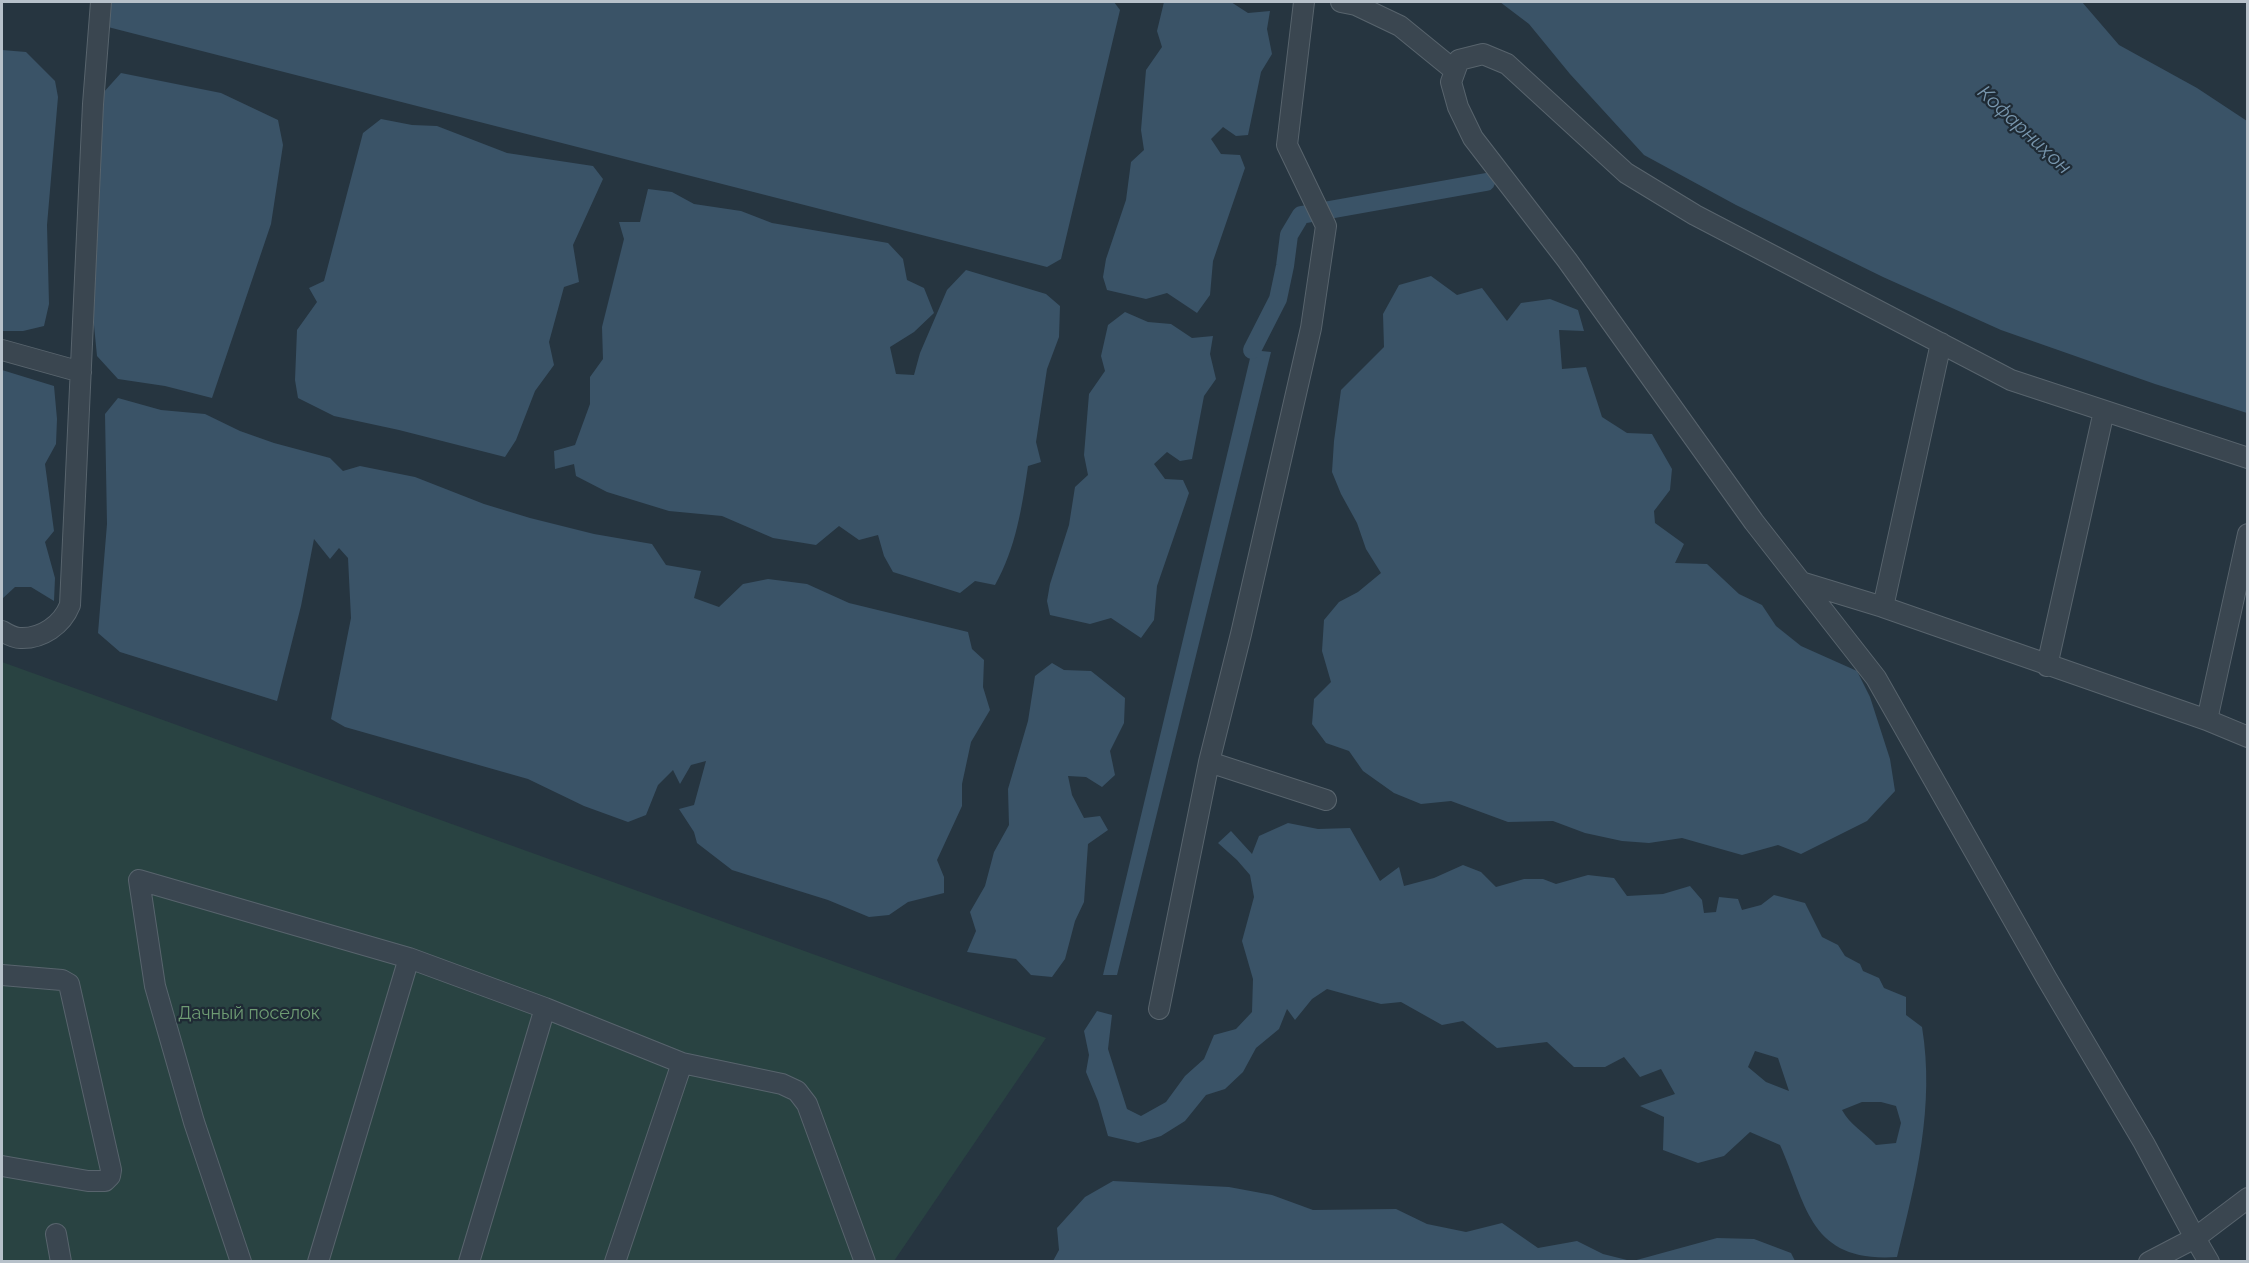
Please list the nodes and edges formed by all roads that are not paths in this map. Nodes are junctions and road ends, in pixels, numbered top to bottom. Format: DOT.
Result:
graph roads {
  1 [pos="101,2"];
  2 [pos="1304,2"];
  3 [pos="1341,2"];
  4 [pos="1454,70"];
  5 [pos="1941,343"];
  6 [pos="2,350"];
  7 [pos="81,372"];
  8 [pos="2104,411"];
  9 [pos="2247,458"];
  10 [pos="2247,534"];
  11 [pos="1801,582"];
  12 [pos="1883,607"];
  13 [pos="2,632"];
  14 [pos="2047,666"];
  15 [pos="2206,720"];
  16 [pos="2247,737"];
  17 [pos="1209,762"];
  18 [pos="1326,800"];
  19 [pos="409,958"];
  20 [pos="2,975"];
  21 [pos="545,1008"];
  22 [pos="1159,1010"];
  23 [pos="682,1063"];
  24 [pos="2,1166"];
  25 [pos="2247,1198"];
  26 [pos="56,1234"];
  27 [pos="2195,1238"];
  28 [pos="61,1262"];
  29 [pos="241,1262"];
  30 [pos="318,1262"];
  31 [pos="469,1262"];
  32 [pos="615,1262"];
  33 [pos="865,1262"];
  34 [pos="2150,1262"];
  35 [pos="2210,1262"];
  1 -- 7 [label="street"];
  2 -- 17 [label="street"];
  3 -- 4 [label="street"];
  4 -- 5 [label="street"];
  4 -- 11 [label="street"];
  5 -- 8 [label="street"];
  5 -- 12 [label="street"];
  6 -- 7 [label="street"];
  7 -- 13 [label="street"];
  8 -- 9 [label="street"];
  8 -- 14 [label="street"];
  10 -- 15 [label="street"];
  11 -- 12 [label="street"];
  11 -- 27 [label="street"];
  12 -- 14 [label="street"];
  14 -- 15 [label="street"];
  15 -- 16 [label="street"];
  17 -- 18 [label="street"];
  17 -- 22 [label="street"];
  19 -- 21 [label="street"];
  19 -- 29 [label="street"];
  19 -- 30 [label="street"];
  20 -- 24 [label="street"];
  21 -- 23 [label="street"];
  21 -- 31 [label="street"];
  23 -- 32 [label="street"];
  23 -- 33 [label="street"];
  25 -- 27 [label="street"];
  26 -- 28 [label="street"];
  27 -- 34 [label="street"];
  27 -- 35 [label="street"];
}
